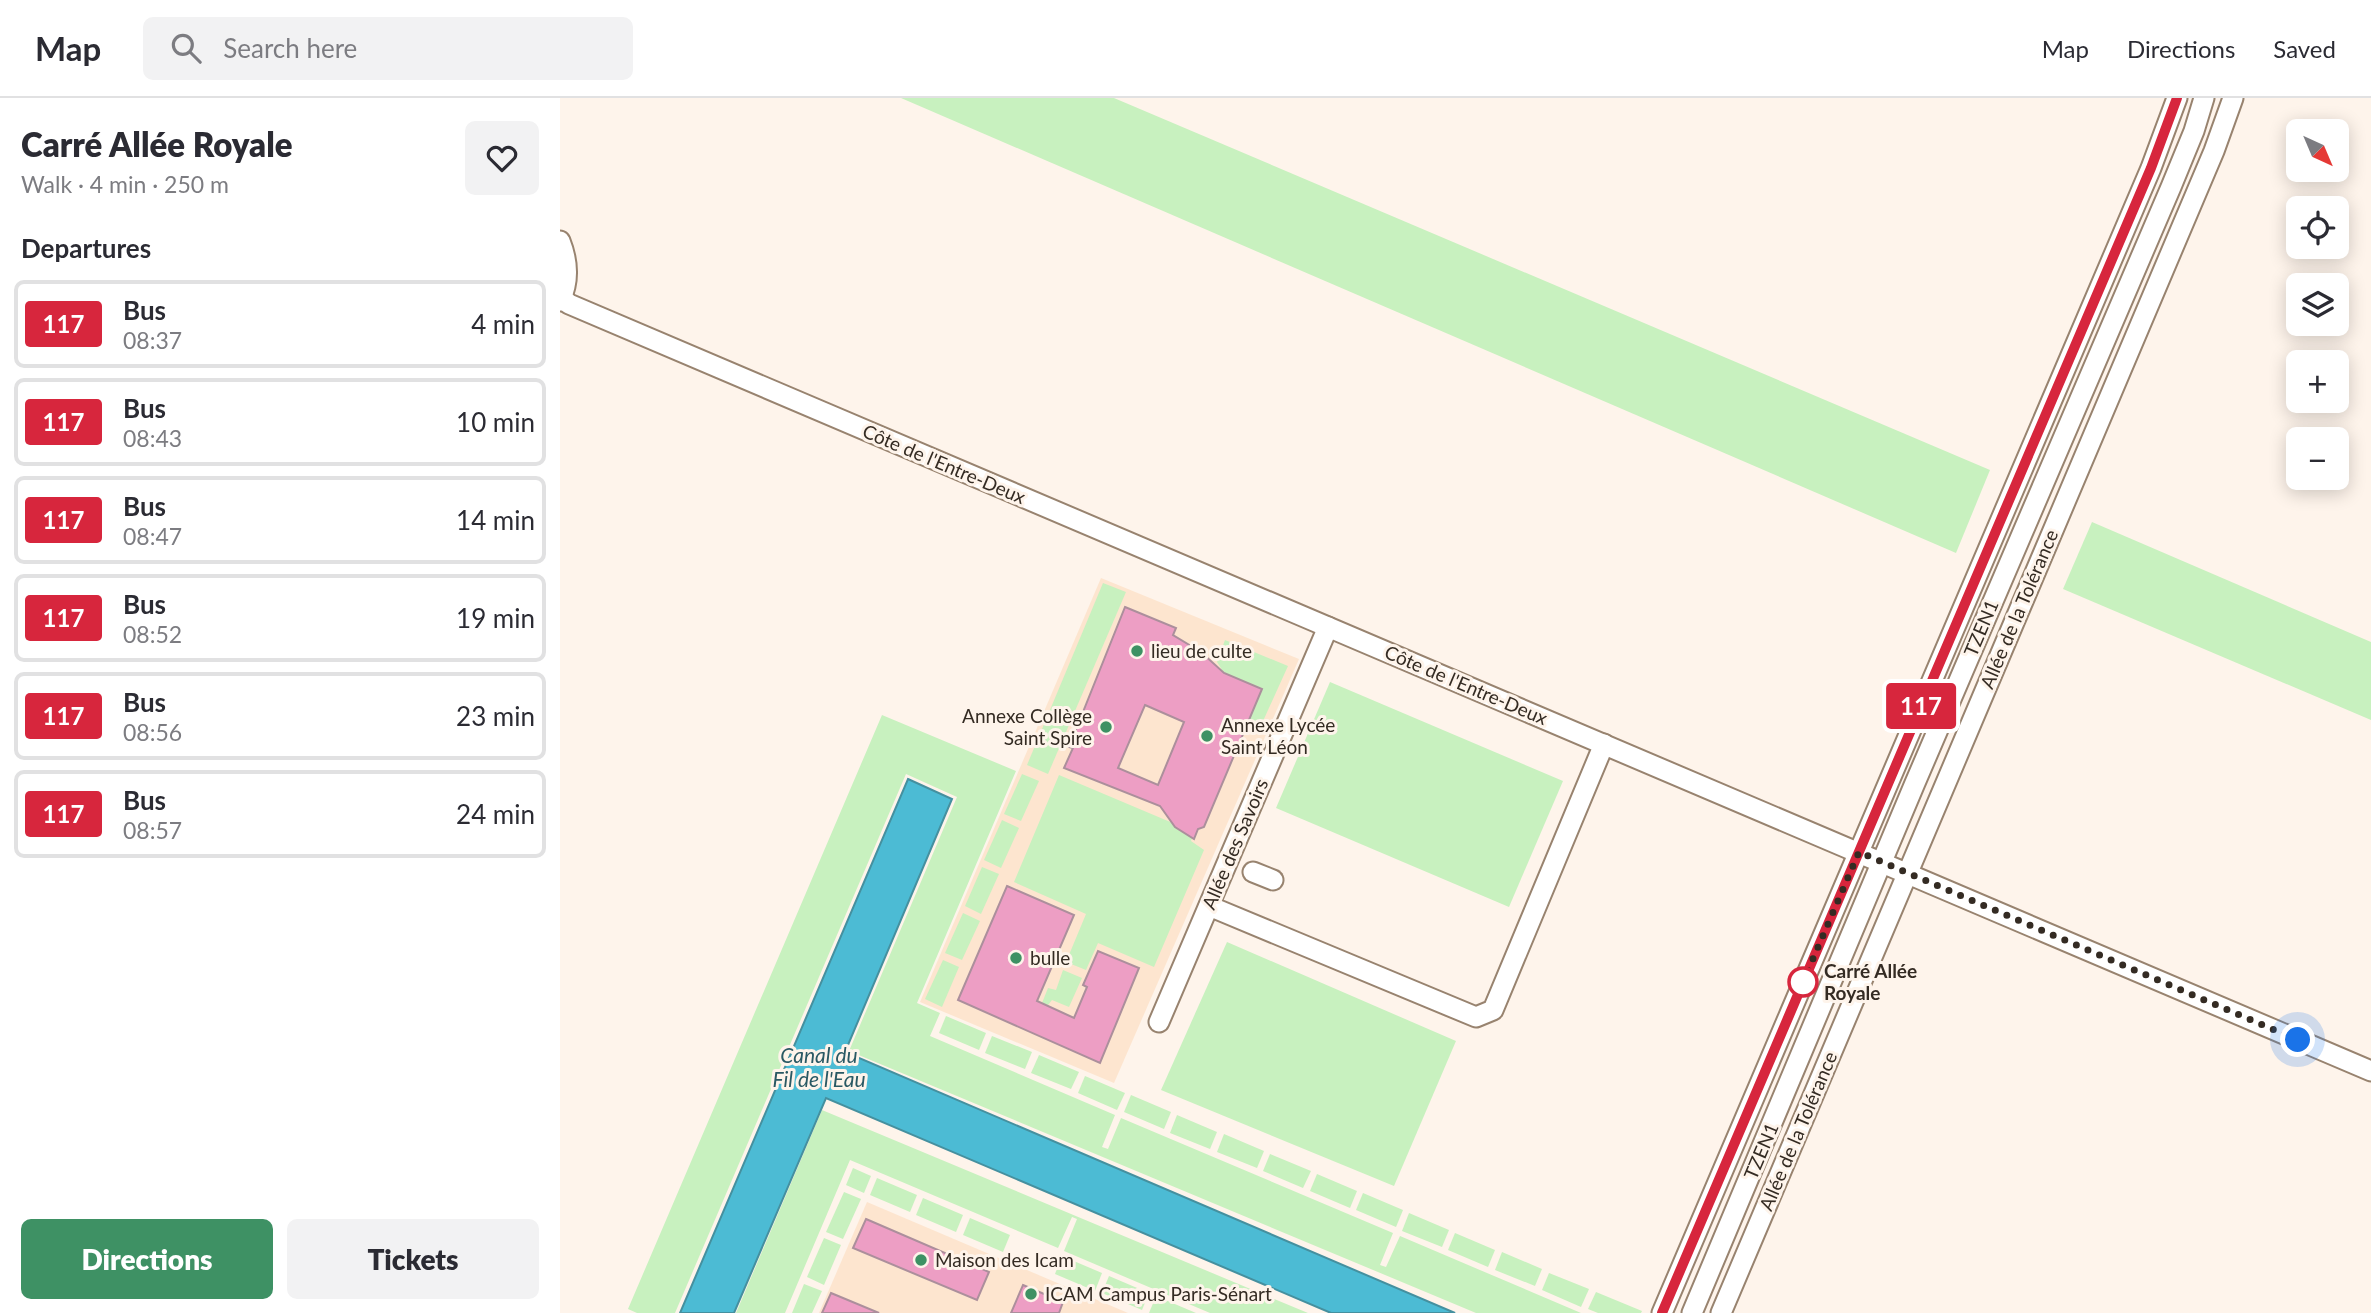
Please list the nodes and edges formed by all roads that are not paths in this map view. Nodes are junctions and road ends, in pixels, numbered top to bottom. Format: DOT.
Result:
graph roads {
  1 [pos="2177,98"];
  2 [pos="2204,98"];
  3 [pos="2233,98"];
  4 [pos="560,241"];
  5 [pos="561,300"];
  6 [pos="1328,627"];
  7 [pos="1604,744"];
  8 [pos="1859,852"];
  9 [pos="1882,862"];
  10 [pos="1253,872"];
  11 [pos="1908,873"];
  12 [pos="1273,880"];
  13 [pos="1209,906"];
  14 [pos="1159,1021"];
  15 [pos="2371,1070"];
  16 [pos="1662,1313"];
  17 [pos="1692,1313"];
  18 [pos="1721,1313"];
  1 -- 8 [label="street"];
  2 -- 9 [label="street, TZEN1"];
  3 -- 11 [label="street, Allée de la Tolérance"];
  4 -- 5 [label="street"];
  5 -- 6 [label="street, Côte de l'Entre-Deux"];
  6 -- 7 [label="street, Côte de l'Entre-Deux"];
  6 -- 13 [label="street, Allée des Savoirs"];
  7 -- 8 [label="street, Côte de l'Entre-Deux"];
  7 -- 13 [label="street"];
  8 -- 9 [label="street, Côte de l'Entre-Deux"];
  8 -- 16 [label="street"];
  9 -- 11 [label="street, Côte de l'Entre-Deux"];
  9 -- 17 [label="street, TZEN1"];
  10 -- 12 [label="street"];
  11 -- 15 [label="street, Côte de l'Entre-Deux"];
  11 -- 18 [label="street, Allée de la Tolérance"];
  13 -- 14 [label="street, Allée des Savoirs"];
}
